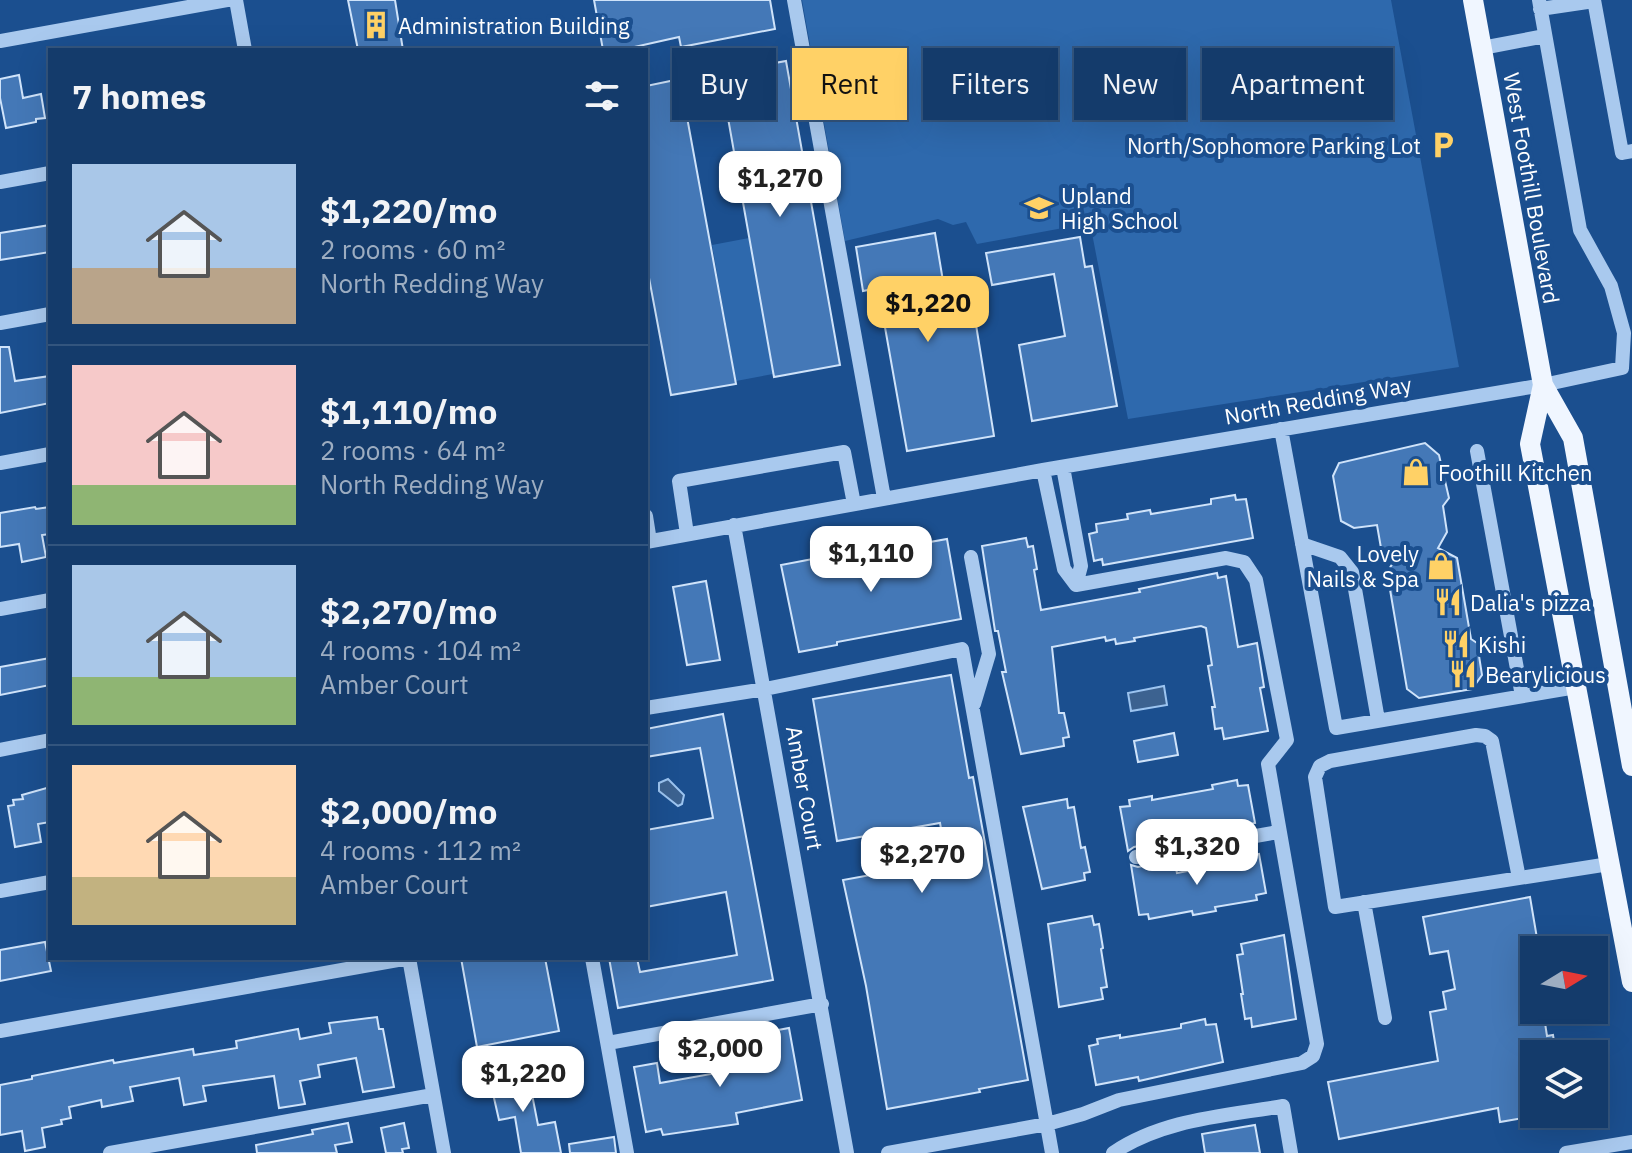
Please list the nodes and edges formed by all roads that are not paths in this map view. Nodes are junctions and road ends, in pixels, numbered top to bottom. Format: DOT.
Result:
graph roads {
  1 [pos="227,0"];
  2 [pos="236,0"];
  3 [pos="794,0"];
  4 [pos="1473,0"];
  5 [pos="1594,0"];
  6 [pos="1540,5"];
  7 [pos="1545,36"];
  8 [pos="0,41"];
  9 [pos="245,48"];
  10 [pos="1482,48"];
  11 [pos="1632,151"];
  12 [pos="48,173"];
  13 [pos="0,182"];
  14 [pos="48,314"];
  15 [pos="0,323"];
  16 [pos="1627,371"];
  17 [pos="1543,385"];
  18 [pos="1281,429"];
  19 [pos="1477,451"];
  20 [pos="48,454"];
  21 [pos="0,463"];
  22 [pos="1063,467"];
  23 [pos="1043,470"];
  24 [pos="884,498"];
  25 [pos="854,504"];
  26 [pos="734,525"];
  27 [pos="687,534"];
  28 [pos="648,542"];
  29 [pos="1302,544"];
  30 [pos="971,557"];
  31 [pos="1076,585"];
  32 [pos="48,600"];
  33 [pos="0,609"];
  34 [pos="1624,670"];
  35 [pos="1576,687"];
  36 [pos="765,689"];
  37 [pos="1522,696"];
  38 [pos="648,708"];
  39 [pos="973,709"];
  40 [pos="1378,720"];
  41 [pos="48,740"];
  42 [pos="0,750"];
  43 [pos="1632,766"];
  44 [pos="1278,832"];
  45 [pos="1136,857"];
  46 [pos="1609,864"];
  47 [pos="1519,878"];
  48 [pos="48,882"];
  49 [pos="0,891"];
  50 [pos="1364,902"];
  51 [pos="398,960"];
  52 [pos="409,960"];
  53 [pos="592,960"];
  54 [pos="1632,979"];
  55 [pos="822,1004"];
  56 [pos="1385,1018"];
  57 [pos="0,1031"];
  58 [pos="608,1043"];
  59 [pos="433,1095"];
  60 [pos="1047,1124"];
  61 [pos="1632,1142"];
  62 [pos="110,1153"];
  63 [pos="444,1153"];
  64 [pos="627,1153"];
  65 [pos="847,1153"];
  66 [pos="888,1153"];
  67 [pos="1052,1153"];
  68 [pos="1113,1153"];
  69 [pos="1291,1153"];
  70 [pos="1566,1153"];
  1 -- 8 [label="street"];
  2 -- 9 [label="street"];
  3 -- 24 [label="street"];
  4 -- 10 [label="main road, West Foothill Boulevard"];
  5 -- 6 [label="street"];
  5 -- 11 [label="street"];
  6 -- 7 [label="street, North Redding Way"];
  7 -- 10 [label="street"];
  7 -- 16 [label="street, North Redding Way"];
  10 -- 17 [label="main road, West Foothill Boulevard"];
  12 -- 13 [label="street"];
  14 -- 15 [label="street"];
  16 -- 17 [label="street, North Redding Way"];
  17 -- 18 [label="street, North Redding Way"];
  17 -- 34 [label="main road, West Foothill Boulevard"];
  17 -- 35 [label="main road, West Foothill Boulevard"];
  18 -- 22 [label="street, North Redding Way"];
  18 -- 29 [label="street"];
  19 -- 37 [label="street"];
  20 -- 21 [label="street"];
  22 -- 23 [label="street, North Redding Way"];
  22 -- 31 [label="street"];
  23 -- 24 [label="street, North Redding Way"];
  23 -- 31 [label="street"];
  24 -- 25 [label="street, North Redding Way"];
  25 -- 26 [label="street, North Redding Way"];
  25 -- 27 [label="street"];
  26 -- 27 [label="street, North Redding Way"];
  26 -- 36 [label="street, Amber Court"];
  27 -- 28 [label="street, North Redding Way"];
  29 -- 40 [label="street"];
  29 -- 40 [label="street"];
  30 -- 39 [label="street"];
  31 -- 44 [label="street"];
  32 -- 33 [label="street"];
  34 -- 43 [label="main road, West Foothill Boulevard"];
  35 -- 37 [label="street"];
  35 -- 46 [label="main road, West Foothill Boulevard"];
  36 -- 38 [label="street"];
  36 -- 39 [label="street"];
  36 -- 55 [label="street, Amber Court"];
  37 -- 40 [label="street"];
  39 -- 60 [label="street"];
  41 -- 42 [label="street"];
  44 -- 45 [label="street"];
  44 -- 60 [label="street"];
  46 -- 47 [label="street"];
  46 -- 54 [label="main road, West Foothill Boulevard"];
  47 -- 50 [label="street"];
  47 -- 50 [label="street"];
  48 -- 49 [label="street"];
  50 -- 56 [label="street"];
  51 -- 57 [label="street"];
  52 -- 59 [label="street"];
  53 -- 58 [label="street"];
  55 -- 58 [label="street"];
  55 -- 65 [label="street, Amber Court"];
  58 -- 64 [label="street"];
  59 -- 62 [label="street"];
  59 -- 63 [label="street"];
  60 -- 66 [label="street"];
  60 -- 67 [label="street"];
  61 -- 70 [label="street"];
  68 -- 69 [label="street"];
}
